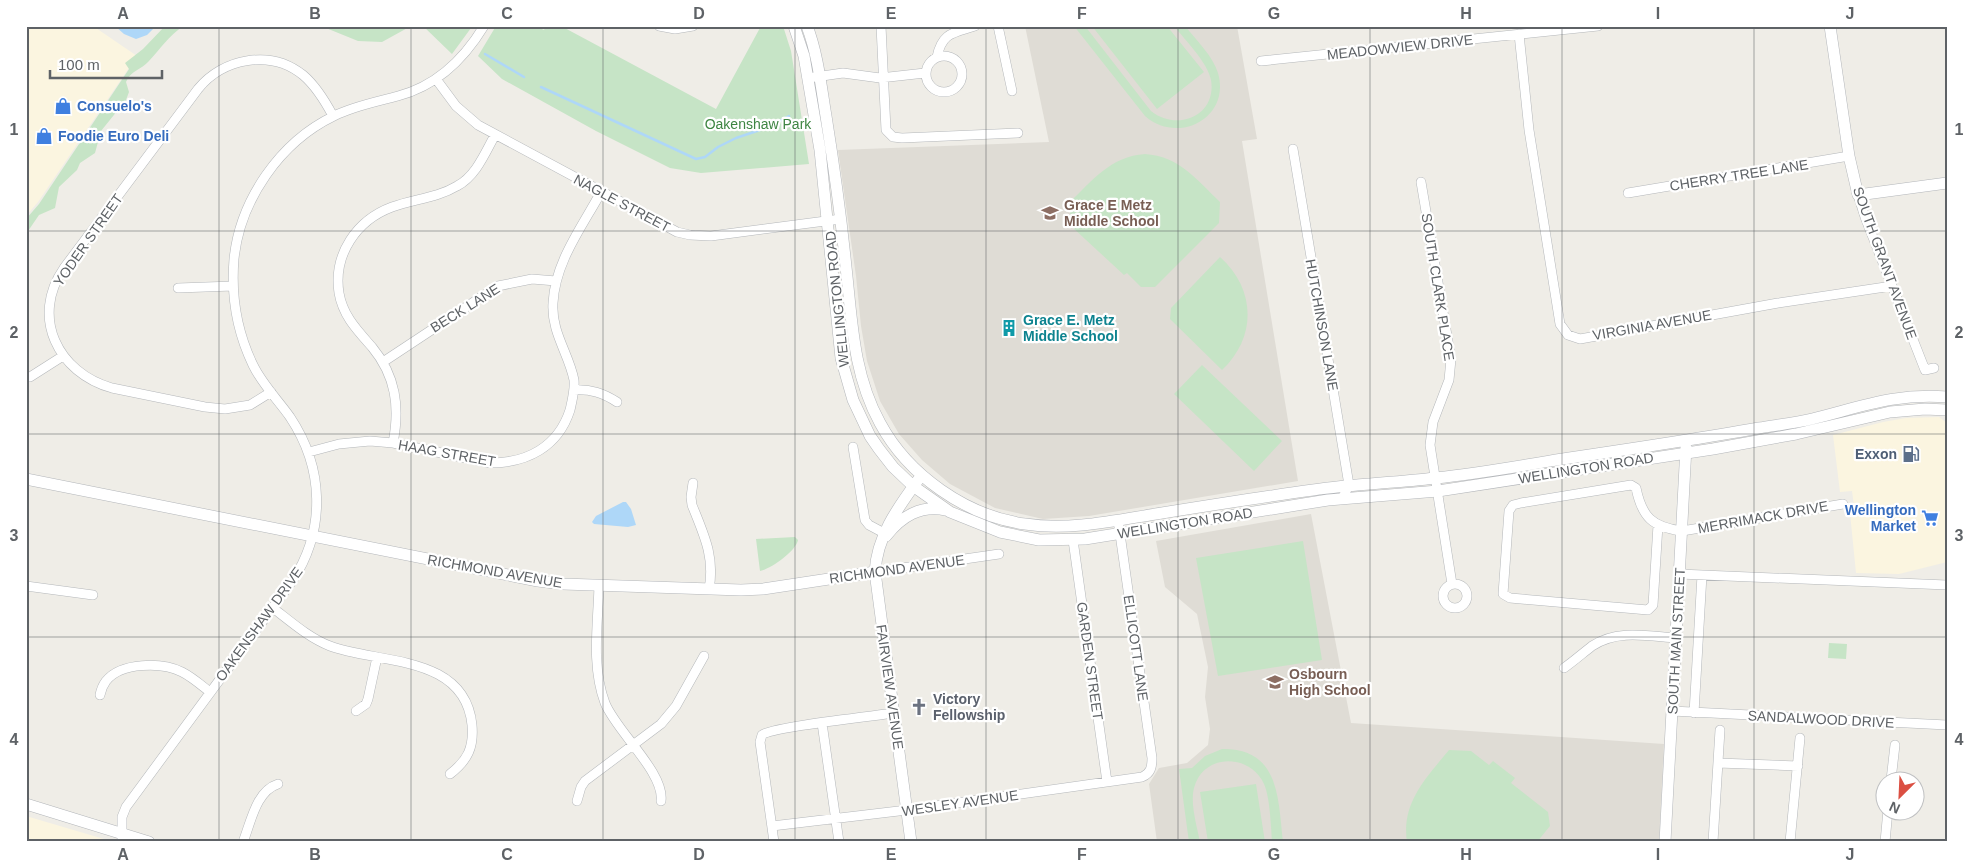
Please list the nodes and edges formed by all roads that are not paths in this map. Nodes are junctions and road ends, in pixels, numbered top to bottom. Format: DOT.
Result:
graph roads {
  1 [pos="484,26"];
  2 [pos="659,26"];
  3 [pos="693,26"];
  4 [pos="794,26"];
  5 [pos="807,26"];
  6 [pos="881,26"];
  7 [pos="975,26"];
  8 [pos="998,26"];
  9 [pos="1598,26"];
  10 [pos="1830,26"];
  11 [pos="1519,34"];
  12 [pos="937,57"];
  13 [pos="1261,61"];
  14 [pos="925,73"];
  15 [pos="819,76"];
  16 [pos="808,78"];
  17 [pos="884,78"];
  18 [pos="436,79"];
  19 [pos="1012,91"];
  20 [pos="333,116"];
  21 [pos="1018,133"];
  22 [pos="496,135"];
  23 [pos="1294,149"];
  24 [pos="1849,156"];
  25 [pos="1421,182"];
  26 [pos="1947,183"];
  27 [pos="601,192"];
  28 [pos="1628,193"];
  29 [pos="1858,195"];
  30 [pos="841,219"];
  31 [pos="828,221"];
  32 [pos="556,281"];
  33 [pos="233,286"];
  34 [pos="1892,286"];
  35 [pos="178,288"];
  36 [pos="63,356"];
  37 [pos="383,362"];
  38 [pos="1934,368"];
  39 [pos="30,377"];
  40 [pos="574,390"];
  41 [pos="271,392"];
  42 [pos="1947,397"];
  43 [pos="617,402"];
  44 [pos="1947,410"];
  45 [pos="1687,440"];
  46 [pos="393,443"];
  47 [pos="853,447"];
  48 [pos="309,452"];
  49 [pos="1686,453"];
  50 [pos="922,474"];
  51 [pos="1435,478"];
  52 [pos="26,479"];
  53 [pos="693,483"];
  54 [pos="1349,485"];
  55 [pos="913,486"];
  56 [pos="1438,491"];
  57 [pos="1342,499"];
  58 [pos="1844,504"];
  59 [pos="950,512"];
  60 [pos="1118,520"];
  61 [pos="1658,525"];
  62 [pos="1682,531"];
  63 [pos="1120,533"];
  64 [pos="312,537"];
  65 [pos="882,538"];
  66 [pos="1073,540"];
  67 [pos="999,554"];
  68 [pos="875,572"];
  69 [pos="1680,574"];
  70 [pos="1702,574"];
  71 [pos="1452,584"];
  72 [pos="599,585"];
  73 [pos="1947,585"];
  74 [pos="26,586"];
  75 [pos="709,589"];
  76 [pos="93,596"];
  77 [pos="273,608"];
  78 [pos="1676,638"];
  79 [pos="377,656"];
  80 [pos="704,656"];
  81 [pos="1564,668"];
  82 [pos="210,692"];
  83 [pos="100,695"];
  84 [pos="356,711"];
  85 [pos="1672,711"];
  86 [pos="1694,712"];
  87 [pos="894,713"];
  88 [pos="822,723"];
  89 [pos="1947,725"];
  90 [pos="1720,730"];
  91 [pos="1800,738"];
  92 [pos="1895,744"];
  93 [pos="634,746"];
  94 [pos="1718,763"];
  95 [pos="1798,766"];
  96 [pos="1892,770"];
  97 [pos="450,774"];
  98 [pos="1146,775"];
  99 [pos="1107,782"];
  100 [pos="278,784"];
  101 [pos="576,801"];
  102 [pos="661,801"];
  103 [pos="26,804"];
  104 [pos="907,810"];
  105 [pos="836,818"];
  106 [pos="1887,820"];
  107 [pos="772,826"];
  108 [pos="122,837"];
  109 [pos="149,842"];
  110 [pos="243,842"];
  111 [pos="774,842"];
  112 [pos="839,842"];
  113 [pos="912,842"];
  114 [pos="1665,842"];
  115 [pos="1713,842"];
  116 [pos="1790,842"];
  117 [pos="1885,842"];
  1 -- 18 [label="street, OAKENSHAW DRIVE"];
  2 -- 3 [label="street"];
  4 -- 16 [label="main road, WELLINGTON ROAD"];
  5 -- 15 [label="main road, WELLINGTON ROAD"];
  6 -- 17 [label="street"];
  7 -- 12 [label="street"];
  8 -- 19 [label="street"];
  9 -- 11 [label="street, MEADOWVIEW DRIVE"];
  10 -- 24 [label="main road, SOUTH GRANT AVENUE"];
  11 -- 13 [label="street, MEADOWVIEW DRIVE"];
  11 -- 34 [label="street, VIRGINIA AVENUE"];
  12 -- 14 [label="street"];
  12 -- 14 [label="street"];
  14 -- 17 [label="street"];
  15 -- 16 [label="street"];
  15 -- 17 [label="street"];
  15 -- 30 [label="main road, WELLINGTON ROAD"];
  16 -- 31 [label="main road, WELLINGTON ROAD"];
  17 -- 21 [label="street"];
  18 -- 20 [label="street, OAKENSHAW DRIVE"];
  18 -- 22 [label="street, NAGLE STREET"];
  20 -- 33 [label="street, OAKENSHAW DRIVE"];
  20 -- 36 [label="street, YODER STREET"];
  22 -- 27 [label="street, NAGLE STREET"];
  22 -- 37 [label="street"];
  23 -- 54 [label="street, HUTCHINSON LANE"];
  24 -- 28 [label="street, CHERRY TREE LANE"];
  24 -- 29 [label="main road, SOUTH GRANT AVENUE"];
  25 -- 51 [label="street, SOUTH CLARK PLACE"];
  26 -- 29 [label="main road"];
  27 -- 31 [label="street, NAGLE STREET"];
  27 -- 32 [label="street, HAAG STREET"];
  29 -- 34 [label="street, SOUTH GRANT AVENUE"];
  30 -- 31 [label="street, NAGLE STREET"];
  30 -- 50 [label="main road, WELLINGTON ROAD"];
  31 -- 55 [label="main road, WELLINGTON ROAD"];
  32 -- 37 [label="street, BECK LANE"];
  32 -- 40 [label="street, HAAG STREET"];
  33 -- 35 [label="street"];
  33 -- 41 [label="street, OAKENSHAW DRIVE"];
  34 -- 38 [label="street, SOUTH GRANT AVENUE"];
  36 -- 39 [label="street"];
  36 -- 41 [label="street, YODER STREET"];
  37 -- 46 [label="street"];
  40 -- 43 [label="street"];
  40 -- 46 [label="street, HAAG STREET"];
  41 -- 48 [label="street, OAKENSHAW DRIVE"];
  42 -- 45 [label="main road, WELLINGTON ROAD"];
  44 -- 49 [label="main road, WELLINGTON ROAD"];
  45 -- 49 [label="main road, SOUTH MAIN STREET"];
  45 -- 51 [label="main road, WELLINGTON ROAD"];
  46 -- 48 [label="street, HAAG STREET"];
  47 -- 65 [label="street"];
  48 -- 64 [label="street, OAKENSHAW DRIVE"];
  49 -- 56 [label="main road, WELLINGTON ROAD"];
  49 -- 62 [label="main road, SOUTH MAIN STREET"];
  50 -- 55 [label="main road, FAIRVIEW AVENUE"];
  50 -- 60 [label="main road, WELLINGTON ROAD"];
  51 -- 54 [label="main road, WELLINGTON ROAD"];
  51 -- 56 [label="street, SOUTH CLARK PLACE"];
  52 -- 64 [label="main road, RICHMOND AVENUE"];
  53 -- 75 [label="street"];
  54 -- 57 [label="street"];
  54 -- 60 [label="main road, WELLINGTON ROAD"];
  55 -- 59 [label="main road, WELLINGTON ROAD"];
  55 -- 65 [label="main road, FAIRVIEW AVENUE"];
  56 -- 57 [label="main road, WELLINGTON ROAD"];
  56 -- 71 [label="street, SOUTH CLARK PLACE"];
  57 -- 63 [label="main road, WELLINGTON ROAD"];
  58 -- 62 [label="street, MERRIMACK DRIVE"];
  59 -- 65 [label="main road"];
  59 -- 66 [label="main road, WELLINGTON ROAD"];
  60 -- 63 [label="street, ELLICOTT LANE"];
  61 -- 61 [label="street"];
  61 -- 62 [label="street"];
  62 -- 69 [label="main road, SOUTH MAIN STREET"];
  63 -- 66 [label="main road, WELLINGTON ROAD"];
  63 -- 98 [label="street, ELLICOTT LANE"];
  64 -- 72 [label="main road, RICHMOND AVENUE"];
  64 -- 77 [label="street, OAKENSHAW DRIVE"];
  65 -- 68 [label="main road, FAIRVIEW AVENUE"];
  66 -- 99 [label="street, GARDEN STREET"];
  67 -- 68 [label="street, RICHMOND AVENUE"];
  68 -- 75 [label="main road, RICHMOND AVENUE"];
  68 -- 87 [label="main road, FAIRVIEW AVENUE"];
  69 -- 70 [label="street"];
  69 -- 78 [label="main road, SOUTH MAIN STREET"];
  70 -- 73 [label="street"];
  70 -- 86 [label="street"];
  72 -- 75 [label="main road, RICHMOND AVENUE"];
  72 -- 93 [label="street"];
  74 -- 76 [label="street"];
  77 -- 79 [label="street"];
  77 -- 82 [label="street, OAKENSHAW DRIVE"];
  78 -- 81 [label="street"];
  78 -- 85 [label="main road, SOUTH MAIN STREET"];
  79 -- 84 [label="street"];
  79 -- 97 [label="street"];
  80 -- 93 [label="street"];
  82 -- 83 [label="street"];
  82 -- 108 [label="street, OAKENSHAW DRIVE"];
  85 -- 86 [label="street, SANDALWOOD DRIVE"];
  85 -- 114 [label="main road, SOUTH MAIN STREET"];
  86 -- 89 [label="street, SANDALWOOD DRIVE"];
  87 -- 88 [label="street"];
  87 -- 104 [label="main road, FAIRVIEW AVENUE"];
  88 -- 105 [label="street"];
  88 -- 107 [label="street"];
  90 -- 94 [label="street"];
  91 -- 95 [label="street"];
  92 -- 96 [label="street"];
  93 -- 101 [label="street"];
  93 -- 102 [label="street"];
  94 -- 95 [label="street"];
  94 -- 115 [label="street"];
  95 -- 116 [label="street"];
  98 -- 99 [label="street, WESLEY AVENUE"];
  99 -- 104 [label="street, WESLEY AVENUE"];
  100 -- 110 [label="street"];
  103 -- 108 [label="main road"];
  104 -- 105 [label="street, WESLEY AVENUE"];
  104 -- 113 [label="main road, FAIRVIEW AVENUE"];
  105 -- 107 [label="street, WESLEY AVENUE"];
  105 -- 112 [label="street"];
  106 -- 117 [label="street"];
  107 -- 111 [label="street"];
  108 -- 109 [label="main road"];
}
